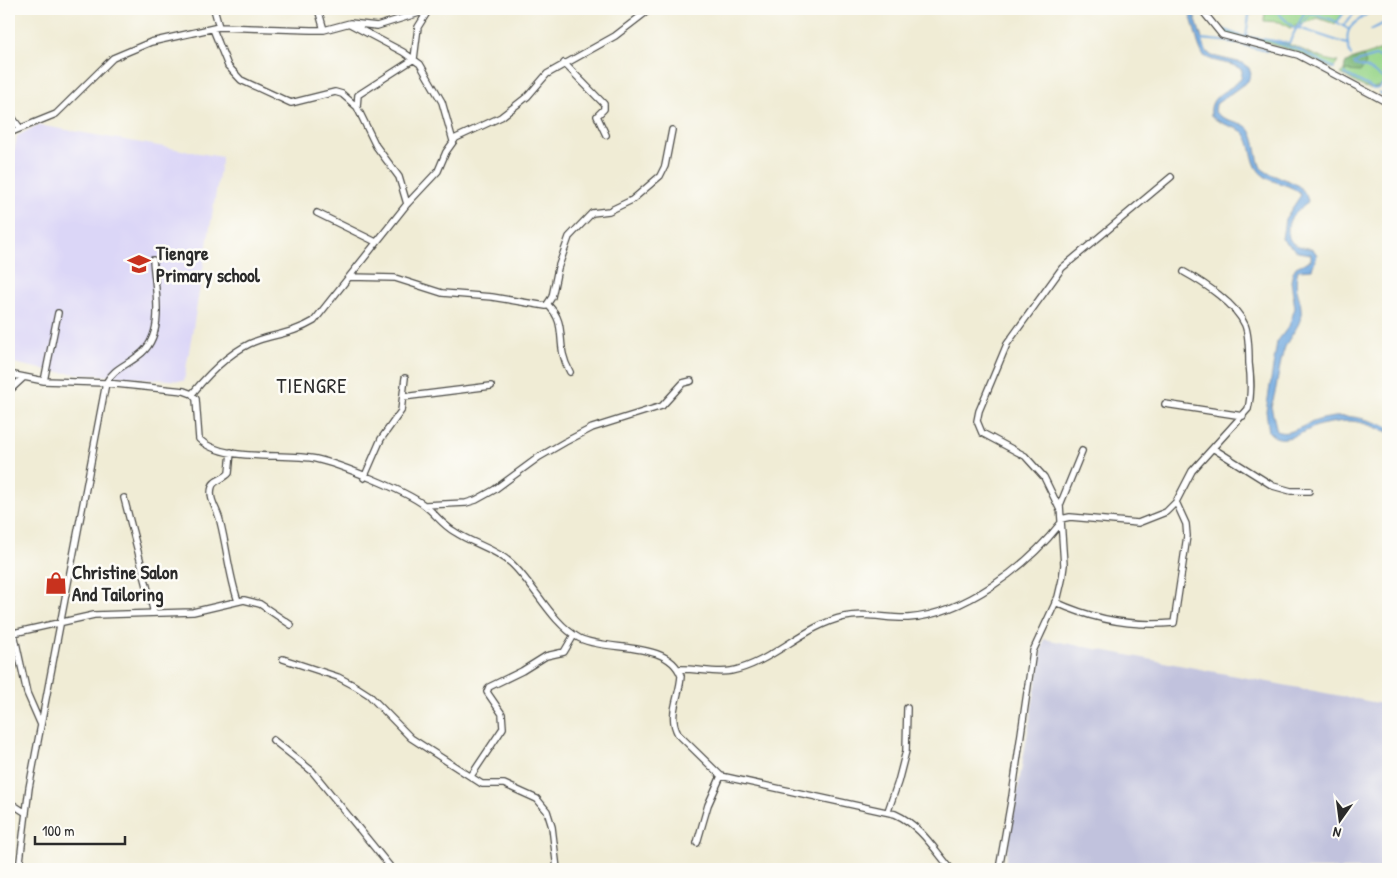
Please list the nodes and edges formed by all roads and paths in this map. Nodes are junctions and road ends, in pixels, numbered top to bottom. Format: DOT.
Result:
graph roads {
  1 [pos="214,9"];
  2 [pos="318,9"];
  3 [pos="650,9"];
  4 [pos="1201,9"];
  5 [pos="430,10"];
  6 [pos="350,23"];
  7 [pos="216,28"];
  8 [pos="324,30"];
  9 [pos="414,59"];
  10 [pos="564,63"];
  11 [pos="1388,102"];
  12 [pos="357,107"];
  13 [pos="9,113"];
  14 [pos="20,128"];
  15 [pos="672,130"];
  16 [pos="9,133"];
  17 [pos="606,135"];
  18 [pos="453,141"];
  19 [pos="1171,177"];
  20 [pos="407,204"];
  21 [pos="317,213"];
  22 [pos="376,242"];
  23 [pos="153,260"];
  24 [pos="1184,272"];
  25 [pos="350,277"];
  26 [pos="548,305"];
  27 [pos="58,313"];
  28 [pos="570,372"];
  29 [pos="9,374"];
  30 [pos="23,378"];
  31 [pos="405,378"];
  32 [pos="44,381"];
  33 [pos="692,381"];
  34 [pos="106,384"];
  35 [pos="490,386"];
  36 [pos="9,391"];
  37 [pos="192,394"];
  38 [pos="403,397"];
  39 [pos="1165,404"];
  40 [pos="1243,416"];
  41 [pos="1214,449"];
  42 [pos="231,452"];
  43 [pos="1082,452"];
  44 [pos="364,478"];
  45 [pos="1309,491"];
  46 [pos="124,498"];
  47 [pos="1176,502"];
  48 [pos="425,506"];
  49 [pos="1060,510"];
  50 [pos="1060,522"];
  51 [pos="238,601"];
  52 [pos="1055,602"];
  53 [pos="154,613"];
  54 [pos="62,622"];
  55 [pos="9,626"];
  56 [pos="290,626"];
  57 [pos="11,634"];
  58 [pos="574,635"];
  59 [pos="283,659"];
  60 [pos="678,669"];
  61 [pos="907,708"];
  62 [pos="41,725"];
  63 [pos="273,740"];
  64 [pos="471,776"];
  65 [pos="721,776"];
  66 [pos="9,802"];
  67 [pos="888,810"];
  68 [pos="26,813"];
  69 [pos="697,843"];
  70 [pos="19,869"];
  71 [pos="392,869"];
  72 [pos="557,869"];
  73 [pos="951,869"];
  74 [pos="999,869"];
  1 -- 7 [label="street"];
  2 -- 8 [label="street"];
  3 -- 10 [label="street"];
  4 -- 11 [label="street"];
  5 -- 6 [label="street"];
  5 -- 9 [label="street"];
  6 -- 8 [label="street"];
  6 -- 9 [label="street"];
  7 -- 8 [label="street"];
  7 -- 12 [label="street"];
  7 -- 14 [label="street"];
  9 -- 12 [label="street"];
  9 -- 18 [label="street"];
  10 -- 17 [label="street"];
  10 -- 18 [label="street"];
  12 -- 20 [label="street"];
  13 -- 14 [label="street"];
  14 -- 16 [label="street"];
  15 -- 26 [label="street"];
  18 -- 20 [label="street"];
  19 -- 49 [label="street"];
  20 -- 22 [label="street"];
  21 -- 22 [label="street"];
  22 -- 25 [label="street"];
  23 -- 34 [label="street"];
  24 -- 40 [label="street"];
  25 -- 26 [label="street"];
  25 -- 37 [label="street"];
  26 -- 28 [label="street"];
  27 -- 32 [label="street"];
  29 -- 30 [label="street"];
  30 -- 32 [label="street"];
  30 -- 36 [label="street"];
  31 -- 38 [label="street"];
  32 -- 34 [label="street"];
  33 -- 48 [label="street"];
  34 -- 37 [label="street"];
  34 -- 54 [label="street"];
  35 -- 38 [label="street"];
  37 -- 42 [label="street"];
  38 -- 44 [label="street"];
  39 -- 40 [label="street"];
  40 -- 41 [label="street"];
  41 -- 45 [label="street"];
  41 -- 47 [label="street"];
  42 -- 44 [label="street"];
  42 -- 51 [label="street"];
  43 -- 49 [label="street"];
  44 -- 48 [label="street"];
  46 -- 53 [label="street"];
  47 -- 50 [label="street"];
  47 -- 52 [label="street"];
  48 -- 58 [label="street"];
  49 -- 50 [label="street"];
  50 -- 52 [label="street"];
  50 -- 60 [label="street"];
  51 -- 53 [label="street"];
  51 -- 56 [label="street"];
  52 -- 74 [label="street"];
  53 -- 54 [label="street"];
  54 -- 57 [label="street"];
  54 -- 62 [label="street"];
  55 -- 57 [label="street"];
  57 -- 62 [label="street"];
  58 -- 60 [label="street"];
  58 -- 64 [label="street"];
  59 -- 64 [label="street"];
  60 -- 65 [label="street"];
  61 -- 67 [label="street"];
  62 -- 68 [label="street"];
  63 -- 71 [label="street"];
  64 -- 72 [label="street"];
  65 -- 67 [label="street"];
  65 -- 69 [label="street"];
  66 -- 68 [label="street"];
  67 -- 73 [label="street"];
  68 -- 70 [label="street"];
}
